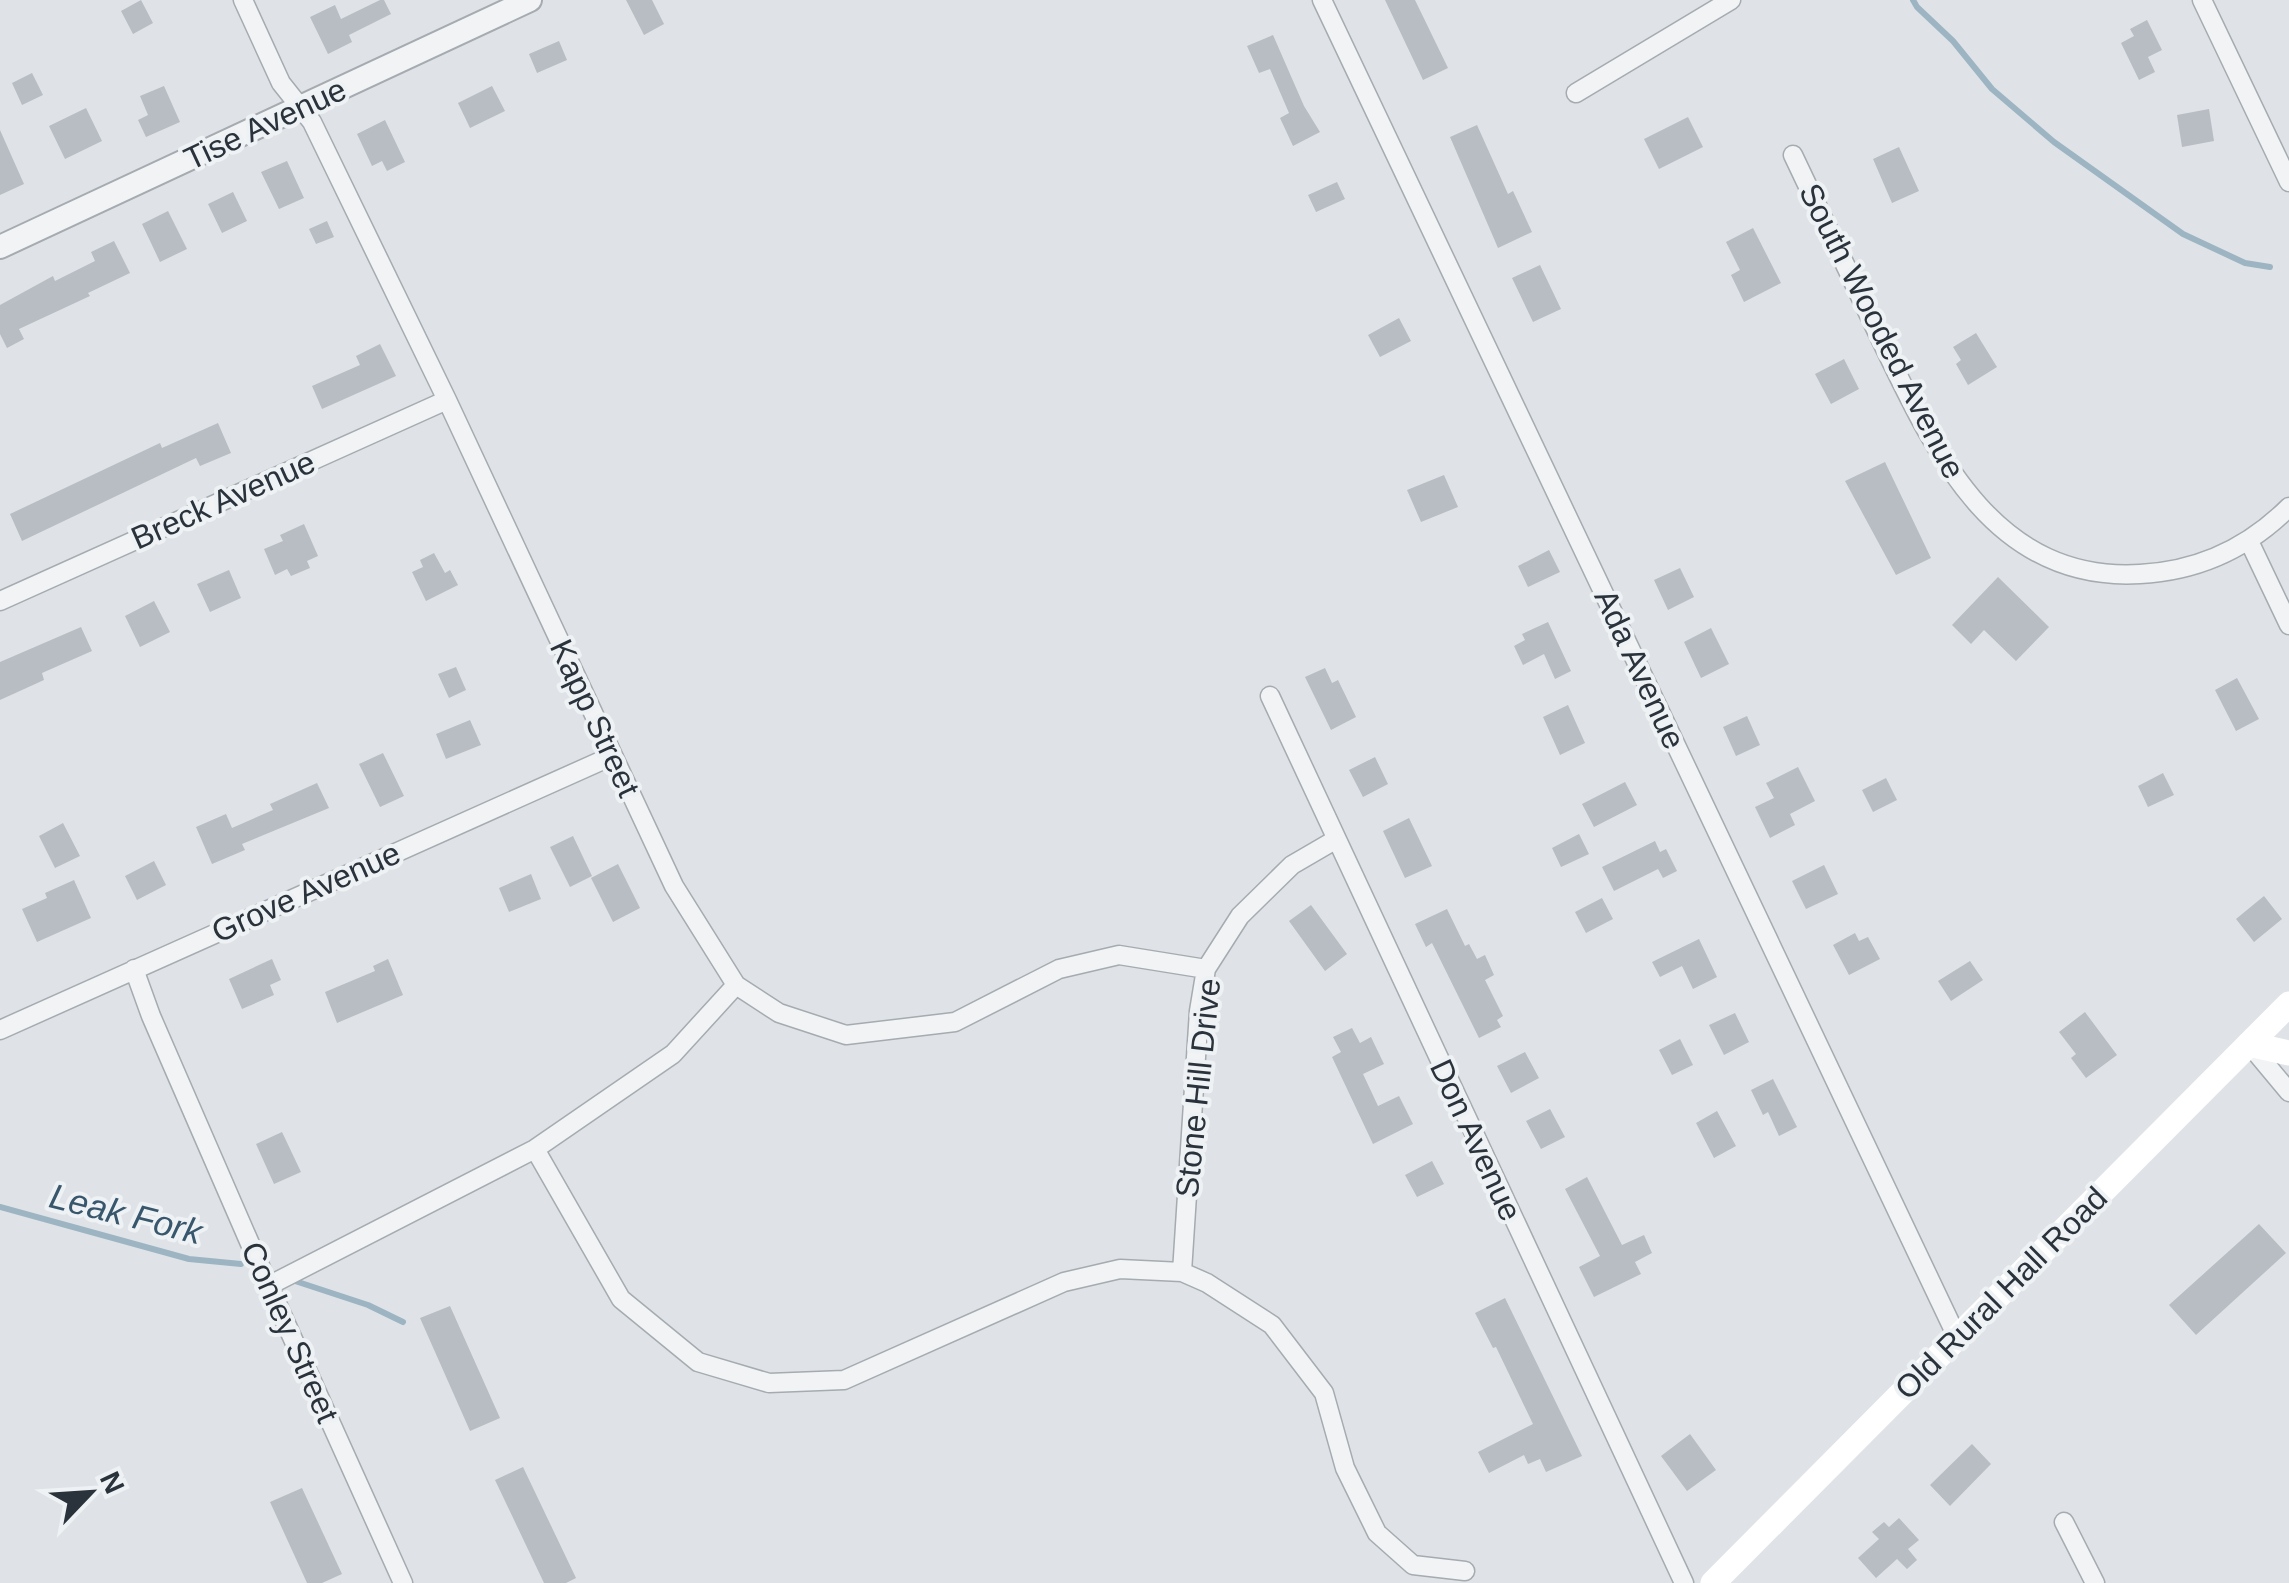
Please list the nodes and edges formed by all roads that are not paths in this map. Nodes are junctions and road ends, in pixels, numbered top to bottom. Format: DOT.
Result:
graph roads {
  1 [pos="243,0"];
  2 [pos="530,0"];
  3 [pos="1322,0"];
  4 [pos="1731,0"];
  5 [pos="2202,0"];
  6 [pos="1576,93"];
  7 [pos="300,108"];
  8 [pos="1793,155"];
  9 [pos="2289,182"];
  10 [pos="0,247"];
  11 [pos="447,400"];
  12 [pos="2289,508"];
  13 [pos="2249,540"];
  14 [pos="0,600"];
  15 [pos="2289,625"];
  16 [pos="1270,696"];
  17 [pos="612,756"];
  18 [pos="1336,840"];
  19 [pos="134,968"];
  20 [pos="1206,969"];
  21 [pos="736,985"];
  22 [pos="2289,1004"];
  23 [pos="0,1030"];
  24 [pos="2249,1044"];
  25 [pos="2289,1053"];
  26 [pos="2289,1092"];
  27 [pos="535,1149"];
  28 [pos="1182,1272"];
  29 [pos="270,1285"];
  30 [pos="1957,1337"];
  31 [pos="2064,1522"];
  32 [pos="1465,1571"];
  33 [pos="403,1583"];
  34 [pos="1684,1583"];
  35 [pos="1713,1583"];
  36 [pos="2096,1583"];
  1 -- 7 [label="street, Kapp Street"];
  2 -- 7 [label="street, Tise Avenue"];
  3 -- 30 [label="street, Ada Avenue"];
  4 -- 6 [label="street"];
  5 -- 9 [label="street"];
  7 -- 10 [label="street, Tise Avenue"];
  7 -- 11 [label="street, Kapp Street"];
  8 -- 13 [label="street, South Wooded Avenue"];
  11 -- 14 [label="street, Breck Avenue"];
  11 -- 17 [label="street, Kapp Street"];
  12 -- 13 [label="street, South Wooded Avenue"];
  13 -- 15 [label="street"];
  16 -- 18 [label="street, Don Avenue"];
  17 -- 19 [label="street, Grove Avenue"];
  17 -- 21 [label="street, Kapp Street"];
  18 -- 20 [label="street, Stone Hill Drive"];
  18 -- 34 [label="street, Don Avenue"];
  19 -- 23 [label="street, Grove Avenue"];
  19 -- 29 [label="street, Conley Street"];
  20 -- 21 [label="street, Kapp Street"];
  20 -- 28 [label="street, Stone Hill Drive"];
  21 -- 27 [label="street"];
  22 -- 24 [label="main road, Old Rural Hall Road"];
  24 -- 25 [label="main road"];
  24 -- 26 [label="street"];
  24 -- 30 [label="main road, Old Rural Hall Road"];
  27 -- 28 [label="street"];
  27 -- 29 [label="street"];
  28 -- 32 [label="street"];
  29 -- 33 [label="street, Conley Street"];
  30 -- 35 [label="main road, Old Rural Hall Road"];
  31 -- 36 [label="street"];
}
